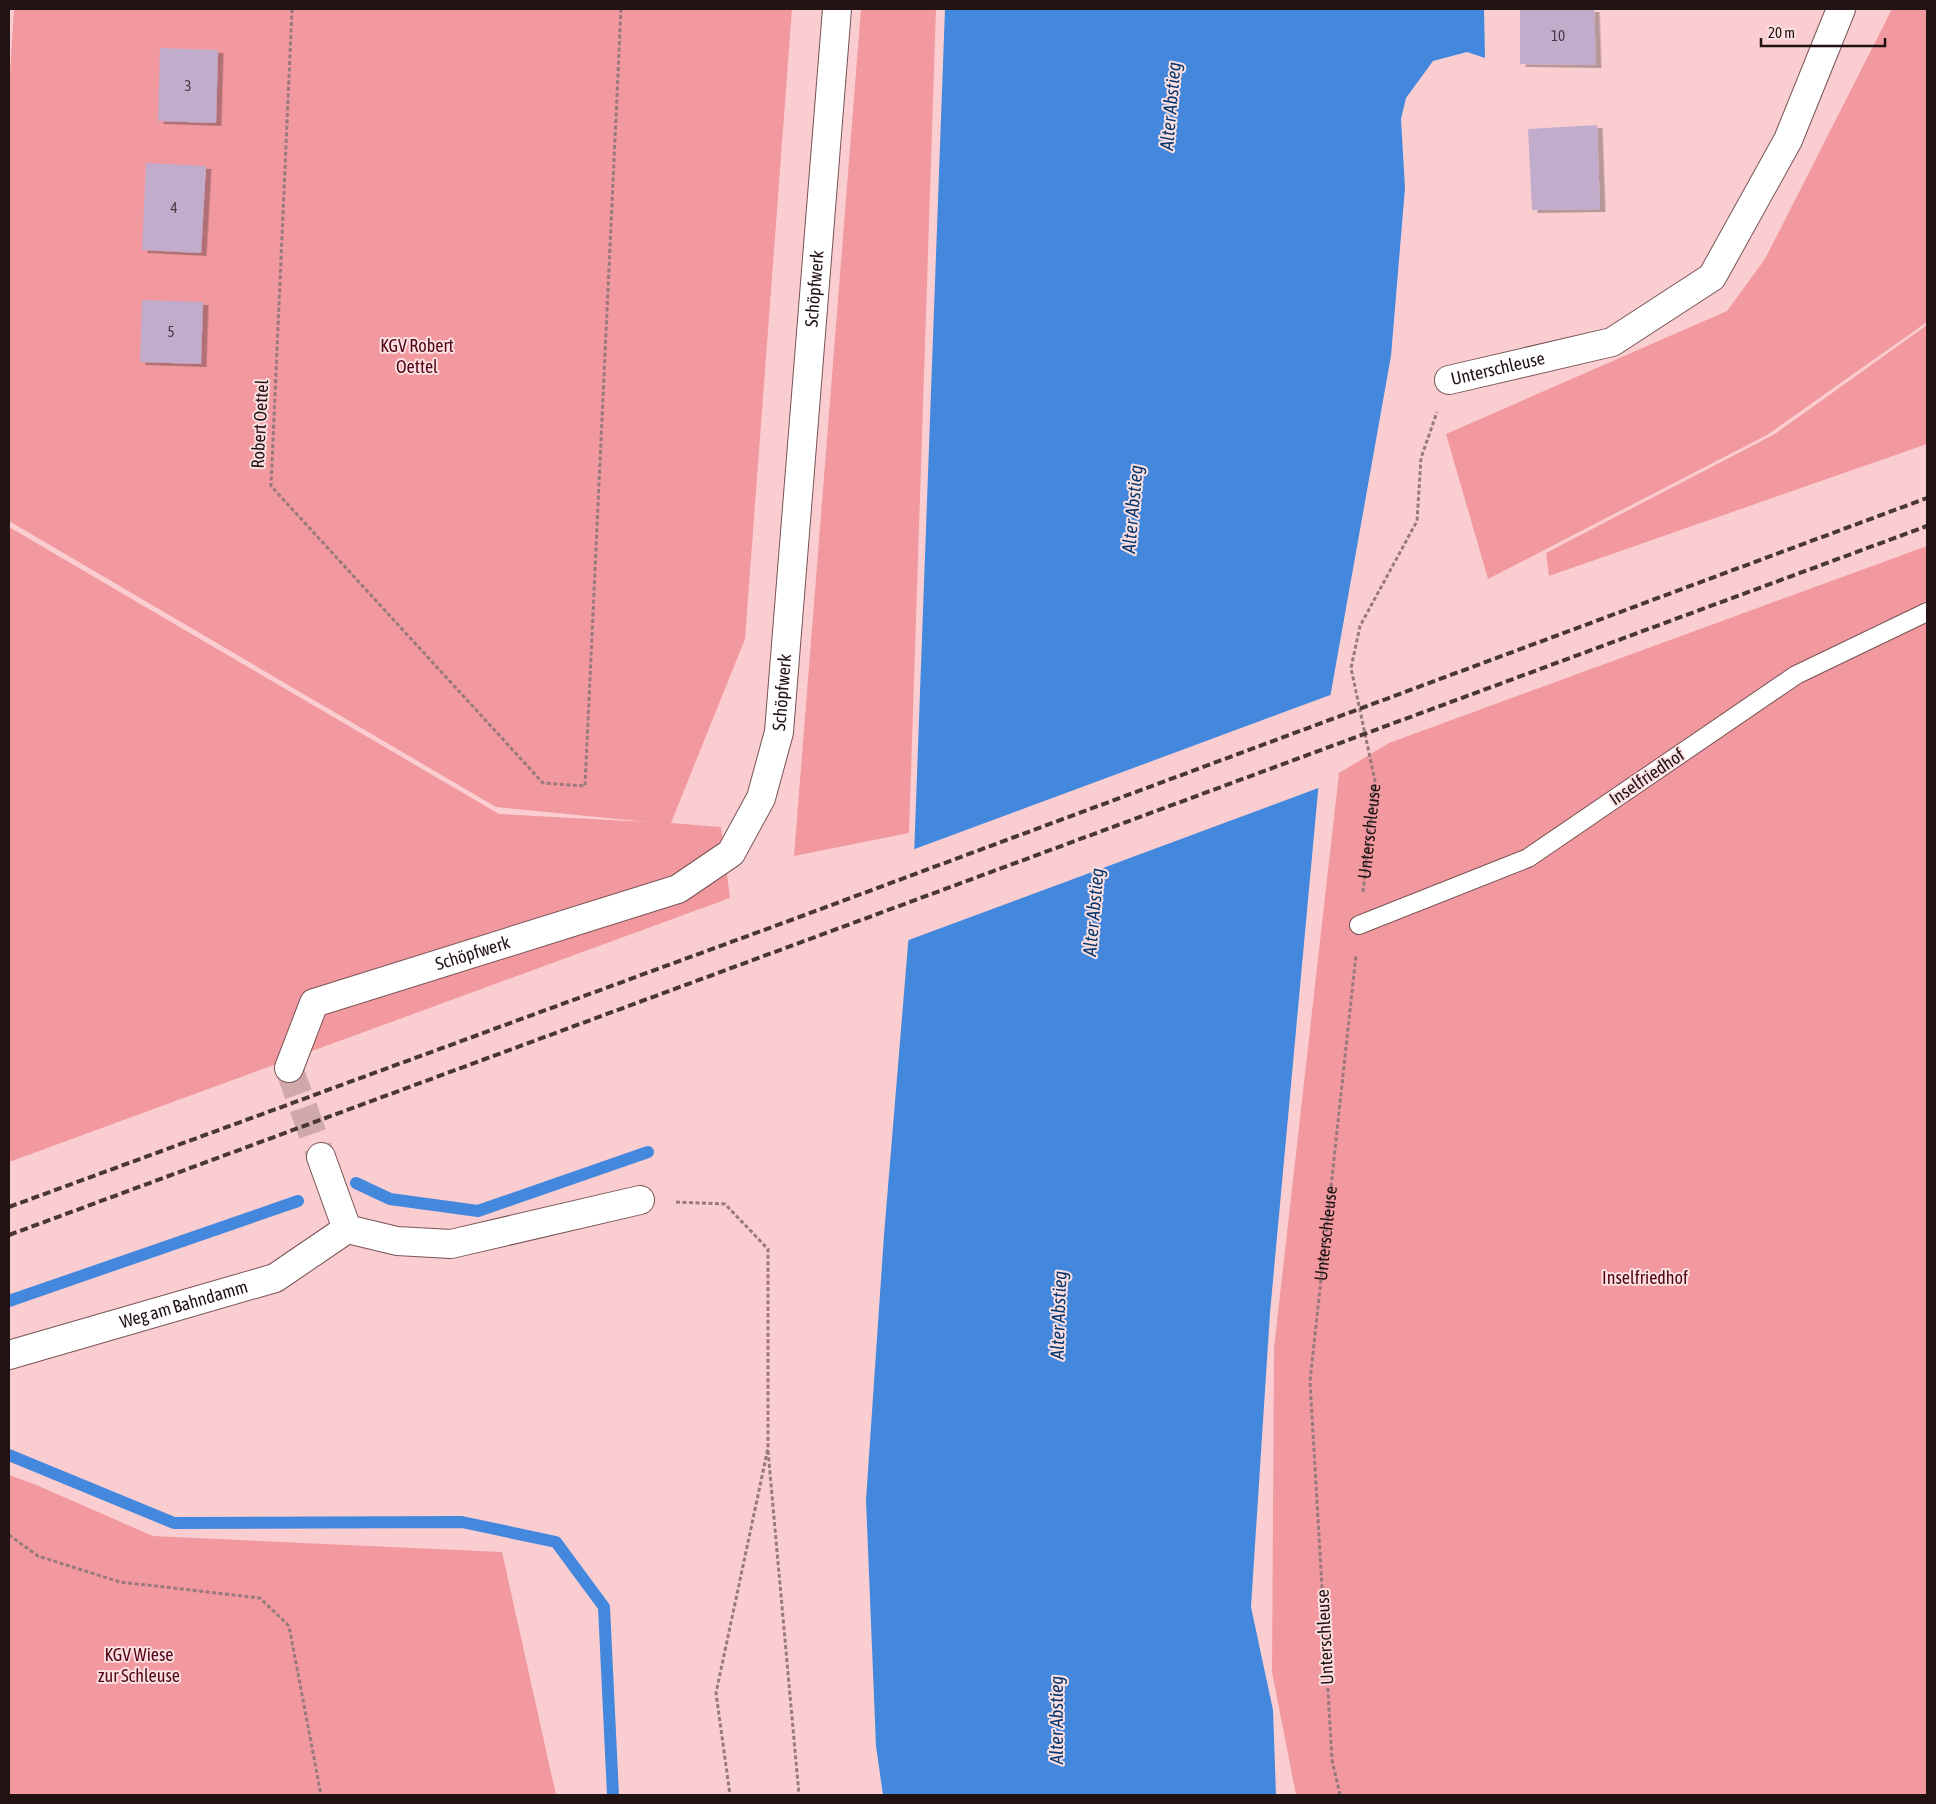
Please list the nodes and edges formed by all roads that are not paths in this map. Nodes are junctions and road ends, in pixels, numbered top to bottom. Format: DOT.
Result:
graph roads {
  1 [pos="837,9"];
  2 [pos="1841,9"];
  3 [pos="1449,380"];
  4 [pos="1927,612"];
  5 [pos="1359,925"];
  6 [pos="289,1068"];
  7 [pos="321,1157"];
  8 [pos="640,1200"];
  9 [pos="348,1229"];
  10 [pos="9,1355"];
  1 -- 6 [label="street, Schöpfwerk"];
  2 -- 3 [label="street, Unterschleuse"];
  4 -- 5 [label="lane, Inselfriedhof"];
  7 -- 9 [label="street"];
  8 -- 9 [label="street"];
  9 -- 10 [label="street, Weg am Bahndamm"];
}
